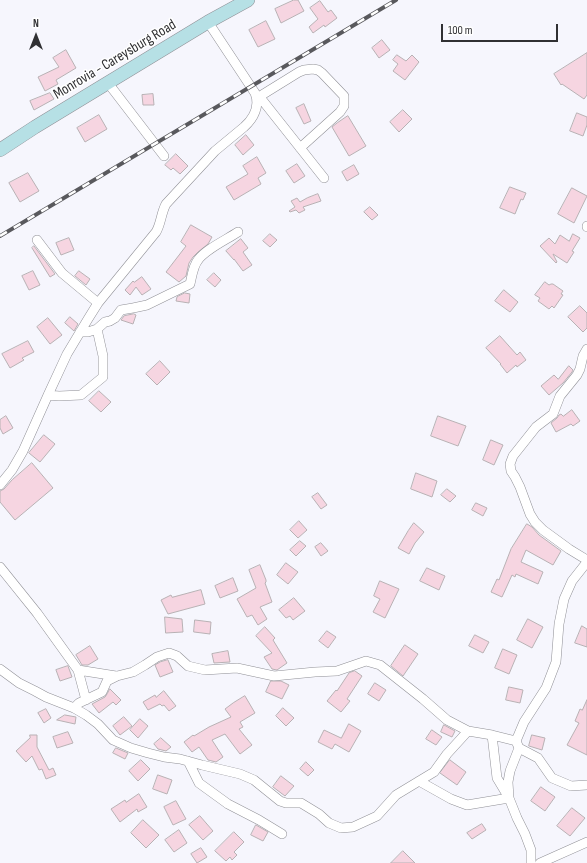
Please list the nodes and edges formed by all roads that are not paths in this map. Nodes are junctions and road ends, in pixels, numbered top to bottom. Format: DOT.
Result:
graph roads {
  1 [pos="248,0"];
  2 [pos="208,22"];
  3 [pos="108,83"];
  4 [pos="258,97"];
  5 [pos="300,148"];
  6 [pos="0,150"];
  7 [pos="164,156"];
  8 [pos="324,178"];
  9 [pos="238,232"];
  10 [pos="37,240"];
  11 [pos="98,303"];
  12 [pos="97,328"];
  13 [pos="80,332"];
  14 [pos="587,349"];
  15 [pos="48,395"];
  16 [pos="0,485"];
  17 [pos="587,561"];
  18 [pos="0,567"];
  19 [pos="0,669"];
  20 [pos="78,670"];
  21 [pos="117,676"];
  22 [pos="86,700"];
  23 [pos="74,708"];
  24 [pos="468,731"];
  25 [pos="492,735"];
  26 [pos="518,744"];
  27 [pos="188,761"];
  28 [pos="419,781"];
  29 [pos="587,785"];
  30 [pos="509,798"];
  31 [pos="282,834"];
  32 [pos="587,842"];
  33 [pos="530,863"];
  34 [pos="540,863"];
  1 -- 2 [label="main road, Monrovia - Careysburg Road"];
  2 -- 3 [label="main road, Monrovia - Careysburg Road"];
  2 -- 4 [label="street"];
  3 -- 6 [label="main road, Monrovia - Careysburg Road"];
  3 -- 7 [label="street"];
  4 -- 5 [label="street"];
  4 -- 5 [label="street"];
  4 -- 11 [label="street"];
  5 -- 8 [label="street"];
  9 -- 12 [label="street"];
  10 -- 11 [label="street"];
  11 -- 13 [label="street"];
  12 -- 13 [label="street"];
  12 -- 15 [label="street"];
  13 -- 15 [label="street"];
  14 -- 17 [label="street"];
  15 -- 16 [label="street"];
  17 -- 26 [label="street"];
  18 -- 20 [label="street"];
  19 -- 23 [label="street"];
  20 -- 21 [label="street"];
  20 -- 22 [label="street"];
  21 -- 22 [label="street"];
  21 -- 24 [label="street"];
  22 -- 23 [label="street"];
  23 -- 27 [label="street"];
  24 -- 25 [label="street"];
  24 -- 28 [label="street"];
  25 -- 26 [label="street"];
  25 -- 30 [label="street"];
  26 -- 29 [label="street"];
  26 -- 30 [label="street"];
  27 -- 28 [label="street"];
  27 -- 31 [label="street"];
  28 -- 30 [label="street"];
  30 -- 33 [label="street"];
  32 -- 34 [label="street"];
}
